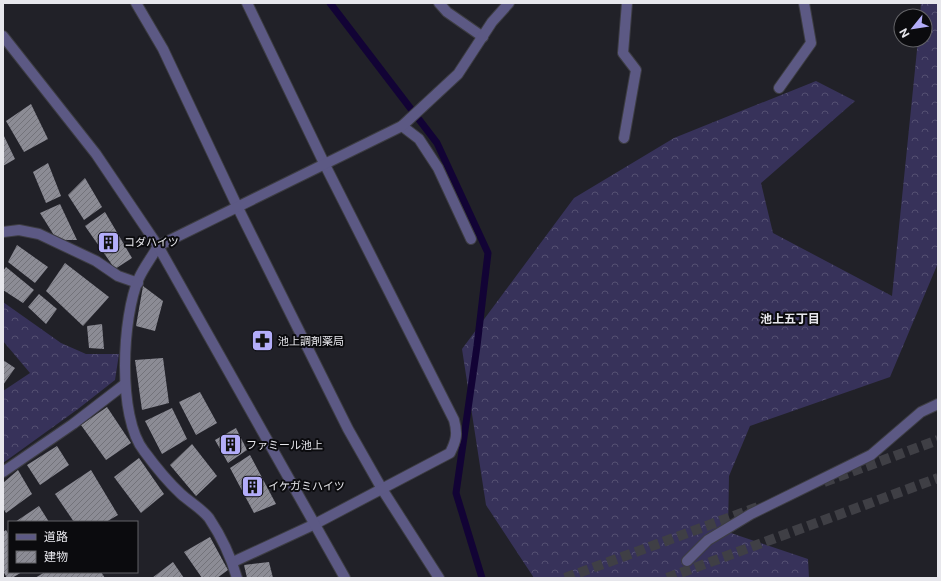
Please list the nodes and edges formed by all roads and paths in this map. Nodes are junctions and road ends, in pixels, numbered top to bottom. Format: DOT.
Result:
graph roads {
  1 [pos="136,3"];
  2 [pos="247,3"];
  3 [pos="439,3"];
  4 [pos="508,3"];
  5 [pos="627,3"];
  6 [pos="804,3"];
  7 [pos="3,36"];
  8 [pos="483,37"];
  9 [pos="778,88"];
  10 [pos="402,126"];
  11 [pos="624,138"];
  12 [pos="324,163"];
  13 [pos="237,206"];
  14 [pos="3,232"];
  15 [pos="471,239"];
  16 [pos="158,246"];
  17 [pos="138,283"];
  18 [pos="125,384"];
  19 [pos="938,404"];
  20 [pos="3,472"];
  21 [pos="382,489"];
  22 [pos="315,524"];
  23 [pos="687,561"];
  24 [pos="232,562"];
  25 [pos="236,577"];
  26 [pos="345,578"];
  27 [pos="439,578"];
  1 -- 13 [label="street"];
  2 -- 12 [label="street"];
  3 -- 8 [label="street"];
  4 -- 8 [label="street"];
  5 -- 11 [label="street"];
  6 -- 9 [label="street"];
  7 -- 16 [label="street"];
  8 -- 10 [label="street"];
  10 -- 12 [label="street"];
  10 -- 15 [label="street"];
  12 -- 13 [label="street"];
  12 -- 21 [label="street"];
  13 -- 16 [label="street"];
  13 -- 21 [label="street"];
  14 -- 17 [label="street"];
  16 -- 17 [label="street"];
  16 -- 22 [label="street"];
  17 -- 18 [label="street"];
  18 -- 20 [label="street"];
  18 -- 24 [label="street"];
  19 -- 23 [label="street"];
  21 -- 22 [label="street"];
  21 -- 27 [label="street"];
  22 -- 24 [label="street"];
  22 -- 26 [label="street"];
  24 -- 25 [label="street"];
}
